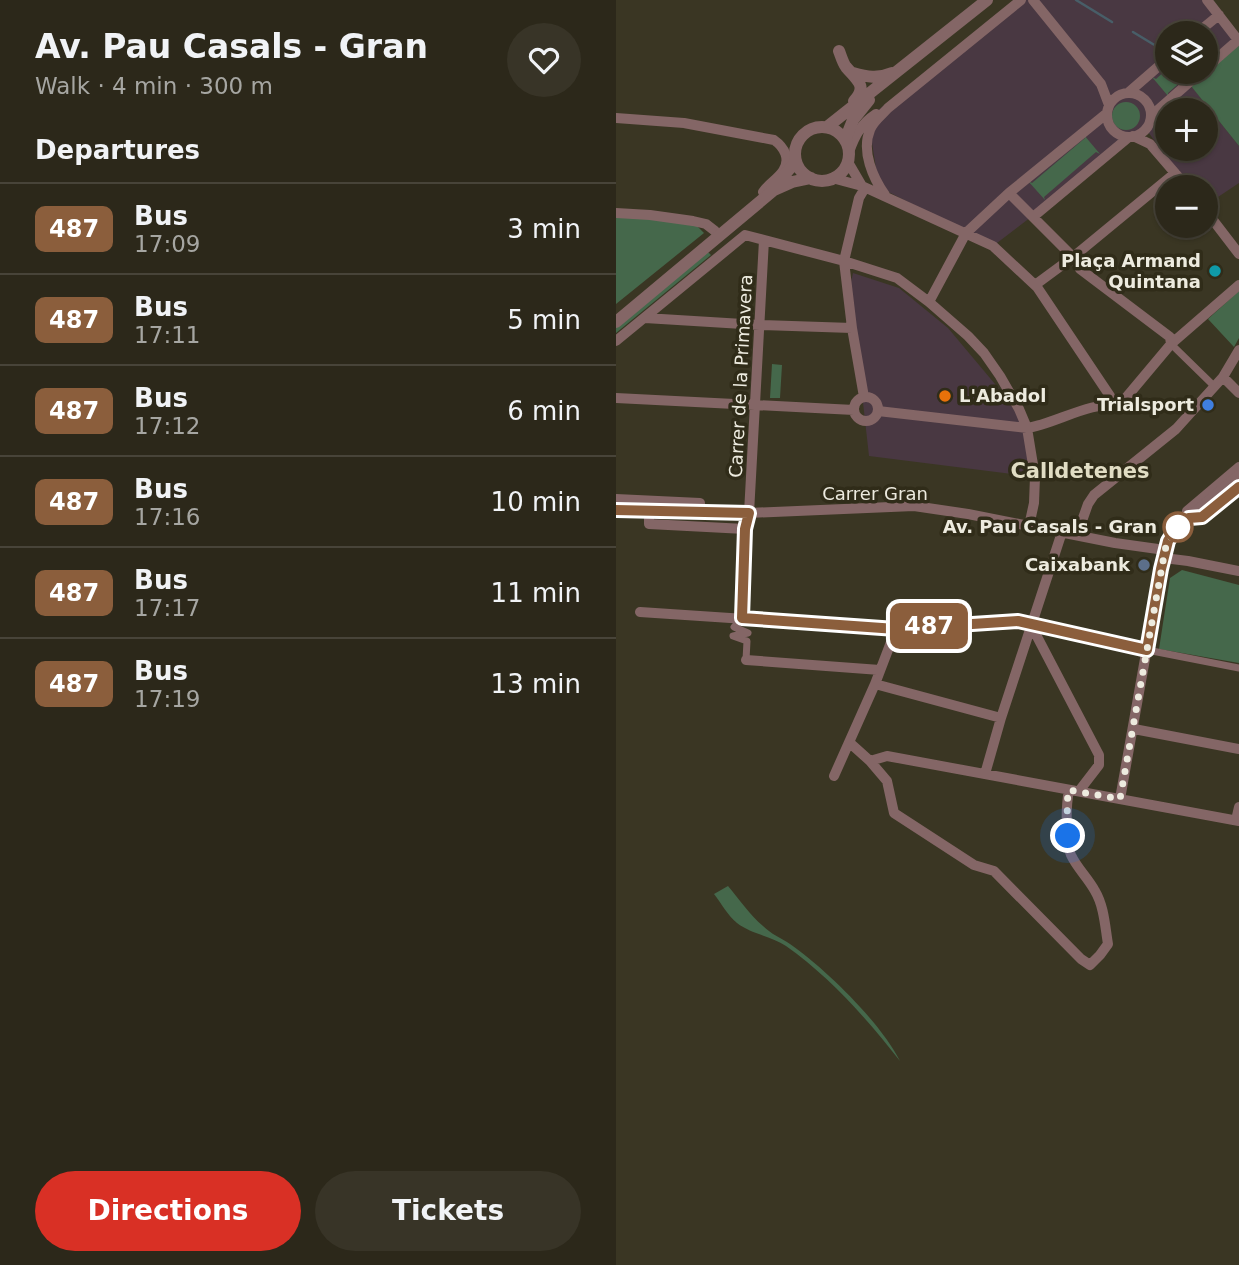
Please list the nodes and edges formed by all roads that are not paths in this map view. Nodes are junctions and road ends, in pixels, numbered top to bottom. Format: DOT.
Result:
graph roads {
  1 [pos="987,0"];
  2 [pos="1021,0"];
  3 [pos="1033,0"];
  4 [pos="1207,0"];
  5 [pos="1219,15"];
  6 [pos="1212,21"];
  7 [pos="1238,40"];
  8 [pos="839,51"];
  9 [pos="1218,58"];
  10 [pos="902,68"];
  11 [pos="1155,69"];
  12 [pos="853,73"];
  13 [pos="1187,84"];
  14 [pos="1101,85"];
  15 [pos="1125,93"];
  16 [pos="888,108"];
  17 [pos="1108,109"];
  18 [pos="845,112"];
  19 [pos="1151,116"];
  20 [pos="616,118"];
  21 [pos="827,127"];
  22 [pos="1146,128"];
  23 [pos="1131,136"];
  24 [pos="1150,144"];
  25 [pos="847,151"];
  26 [pos="796,162"];
  27 [pos="1175,173"];
  28 [pos="811,177"];
  29 [pos="832,178"];
  30 [pos="863,187"];
  31 [pos="763,192"];
  32 [pos="1009,193"];
  33 [pos="887,198"];
  34 [pos="616,213"];
  35 [pos="1033,217"];
  36 [pos="1218,227"];
  37 [pos="715,231"];
  38 [pos="966,233"];
  39 [pos="764,240"];
  40 [pos="1239,254"];
  41 [pos="1073,257"];
  42 [pos="844,261"];
  43 [pos="1035,285"];
  44 [pos="1239,285"];
  45 [pos="929,302"];
  46 [pos="616,313"];
  47 [pos="645,318"];
  48 [pos="616,322"];
  49 [pos="760,325"];
  50 [pos="852,328"];
  51 [pos="616,341"];
  52 [pos="1171,344"];
  53 [pos="1239,350"];
  54 [pos="1223,377"];
  55 [pos="1214,386"];
  56 [pos="1239,393"];
  57 [pos="864,397"];
  58 [pos="616,398"];
  59 [pos="754,405"];
  60 [pos="1115,405"];
  61 [pos="854,410"];
  62 [pos="878,411"];
  63 [pos="1027,428"];
  64 [pos="1239,467"];
  65 [pos="1239,476"];
  66 [pos="1239,487"];
  67 [pos="616,499"];
  68 [pos="616,510"];
  69 [pos="649,512"];
  70 [pos="700,512"];
  71 [pos="749,513"];
  72 [pos="1188,519"];
  73 [pos="1029,526"];
  74 [pos="745,529"];
  75 [pos="1062,533"];
  76 [pos="1077,535"];
  77 [pos="1163,559"];
  78 [pos="1239,570"];
  79 [pos="640,612"];
  80 [pos="742,618"];
  81 [pos="1031,625"];
  82 [pos="896,629"];
  83 [pos="1147,650"];
  84 [pos="746,660"];
  85 [pos="1239,667"];
  86 [pos="880,670"];
  87 [pos="875,684"];
  88 [pos="1001,718"];
  89 [pos="1134,729"];
  90 [pos="850,743"];
  91 [pos="1239,749"];
  92 [pos="870,761"];
  93 [pos="985,774"];
  94 [pos="834,776"];
  95 [pos="1074,791"];
  96 [pos="1120,799"];
  97 [pos="1239,807"];
  98 [pos="1238,821"];
  1 -- 10 [label="street"];
  2 -- 16 [label="street"];
  3 -- 14 [label="street"];
  4 -- 5 [label="street"];
  5 -- 6 [label="street"];
  5 -- 7 [label="street"];
  7 -- 9 [label="street"];
  8 -- 12 [label="street"];
  10 -- 12 [label="street"];
  10 -- 18 [label="street"];
  10 -- 25 [label="street"];
  11 -- 15 [label="street"];
  12 -- 18 [label="street"];
  13 -- 19 [label="street"];
  14 -- 15 [label="street"];
  14 -- 17 [label="street"];
  15 -- 17 [label="street"];
  15 -- 19 [label="street"];
  16 -- 25 [label="street"];
  16 -- 33 [label="street"];
  17 -- 23 [label="street"];
  17 -- 32 [label="street"];
  18 -- 21 [label="street"];
  19 -- 22 [label="street"];
  20 -- 31 [label="street"];
  21 -- 25 [label="street"];
  21 -- 26 [label="street"];
  22 -- 23 [label="street"];
  22 -- 24 [label="street"];
  23 -- 24 [label="street"];
  23 -- 35 [label="street"];
  24 -- 27 [label="street"];
  25 -- 29 [label="street"];
  25 -- 30 [label="street"];
  26 -- 28 [label="street"];
  26 -- 31 [label="street"];
  27 -- 41 [label="street"];
  28 -- 29 [label="street"];
  28 -- 48 [label="street"];
  29 -- 30 [label="street"];
  30 -- 33 [label="street"];
  30 -- 42 [label="street"];
  31 -- 37 [label="street"];
  32 -- 35 [label="street"];
  32 -- 38 [label="street"];
  33 -- 38 [label="street"];
  34 -- 37 [label="street"];
  35 -- 41 [label="street"];
  36 -- 40 [label="street"];
  37 -- 46 [label="street"];
  38 -- 43 [label="street"];
  38 -- 45 [label="street"];
  39 -- 42 [label="street"];
  39 -- 47 [label="street"];
  39 -- 49 [label="street, Carrer de la Primavera"];
  41 -- 43 [label="street"];
  41 -- 52 [label="street"];
  42 -- 45 [label="street"];
  42 -- 50 [label="street"];
  43 -- 60 [label="street"];
  44 -- 52 [label="street"];
  45 -- 63 [label="street"];
  47 -- 49 [label="street"];
  47 -- 51 [label="street"];
  49 -- 50 [label="street"];
  49 -- 59 [label="street, Carrer de la Primavera"];
  50 -- 57 [label="street"];
  52 -- 55 [label="street"];
  52 -- 60 [label="street"];
  53 -- 54 [label="street"];
  54 -- 55 [label="street"];
  54 -- 56 [label="street"];
  55 -- 76 [label="street"];
  57 -- 61 [label="street"];
  57 -- 62 [label="street"];
  58 -- 59 [label="street"];
  59 -- 61 [label="street"];
  59 -- 71 [label="street, Carrer de la Primavera"];
  60 -- 63 [label="street"];
  61 -- 62 [label="street"];
  62 -- 63 [label="street"];
  63 -- 73 [label="street"];
  64 -- 72 [label="street"];
  65 -- 72 [label="street"];
  66 -- 72 [label="street"];
  67 -- 70 [label="street"];
  68 -- 69 [label="street"];
  69 -- 70 [label="street"];
  69 -- 74 [label="street"];
  70 -- 71 [label="street"];
  71 -- 73 [label="street, Carrer Gran"];
  71 -- 74 [label="street, Carrer de la Primavera"];
  72 -- 77 [label="street"];
  73 -- 75 [label="street, Carrer Gran"];
  74 -- 80 [label="street, Carrer de la Primavera"];
  75 -- 76 [label="street, Carrer Gran"];
  75 -- 81 [label="street"];
  76 -- 77 [label="street, Carrer Gran"];
  77 -- 78 [label="street, Carrer Gran"];
  77 -- 83 [label="street"];
  79 -- 80 [label="street"];
  80 -- 82 [label="street"];
  80 -- 84 [label="street"];
  81 -- 82 [label="street"];
  81 -- 83 [label="street"];
  81 -- 88 [label="street"];
  81 -- 95 [label="street"];
  82 -- 86 [label="street"];
  83 -- 85 [label="street"];
  83 -- 89 [label="street"];
  84 -- 86 [label="street"];
  86 -- 87 [label="street"];
  87 -- 88 [label="street"];
  87 -- 90 [label="street"];
  88 -- 93 [label="street"];
  89 -- 91 [label="street"];
  89 -- 96 [label="street"];
  90 -- 92 [label="street"];
  90 -- 94 [label="street"];
  92 -- 93 [label="street"];
  92 -- 95 [label="street"];
  93 -- 95 [label="street"];
  95 -- 96 [label="street"];
  96 -- 98 [label="street"];
  97 -- 98 [label="street"];
}
